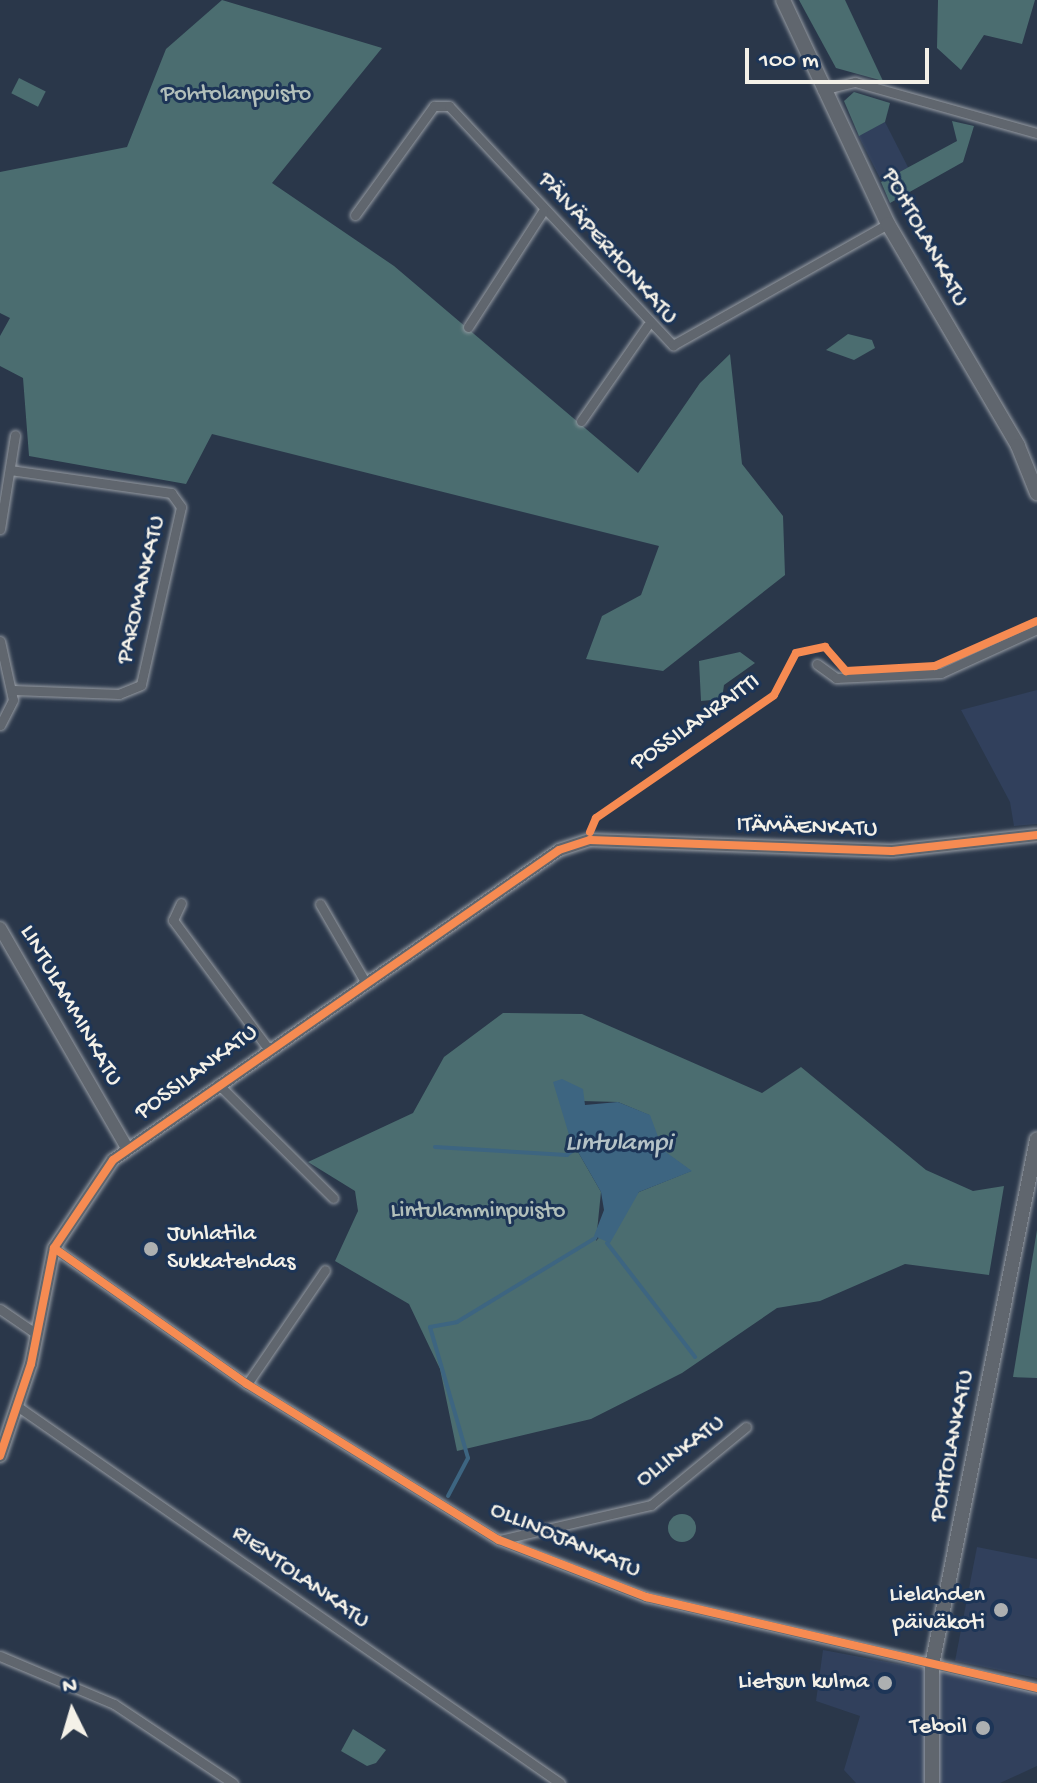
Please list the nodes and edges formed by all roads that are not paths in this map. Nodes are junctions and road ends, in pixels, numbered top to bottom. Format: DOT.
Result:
graph roads {
  1 [pos="783,0"];
  2 [pos="822,90"];
  3 [pos="1037,133"];
  4 [pos="543,211"];
  5 [pos="355,215"];
  6 [pos="888,224"];
  7 [pos="647,326"];
  8 [pos="468,327"];
  9 [pos="581,421"];
  10 [pos="15,435"];
  11 [pos="10,470"];
  12 [pos="1037,493"];
  13 [pos="0,529"];
  14 [pos="1037,629"];
  15 [pos="0,641"];
  16 [pos="817,664"];
  17 [pos="13,690"];
  18 [pos="0,725"];
  19 [pos="1037,835"];
  20 [pos="575,842"];
  21 [pos="181,903"];
  22 [pos="320,904"];
  23 [pos="0,928"];
  24 [pos="364,980"];
  25 [pos="267,1047"];
  26 [pos="218,1084"];
  27 [pos="1037,1139"];
  28 [pos="127,1148"];
  29 [pos="333,1198"];
  30 [pos="54,1248"];
  31 [pos="325,1270"];
  32 [pos="0,1309"];
  33 [pos="35,1333"];
  34 [pos="247,1384"];
  35 [pos="17,1406"];
  36 [pos="746,1427"];
  37 [pos="0,1456"];
  38 [pos="499,1540"];
  39 [pos="0,1656"];
  40 [pos="932,1665"];
  41 [pos="1037,1688"];
  42 [pos="933,1763"];
  43 [pos="233,1783"];
  44 [pos="560,1783"];
  45 [pos="932,1783"];
  46 [pos="941,1783"];
  1 -- 2 [label="main road, POHTOLANKATU"];
  2 -- 3 [label="street"];
  2 -- 6 [label="main road, POHTOLANKATU"];
  4 -- 5 [label="street, PÄIVÄPERHONKATU"];
  4 -- 7 [label="street, PÄIVÄPERHONKATU"];
  4 -- 8 [label="street"];
  6 -- 7 [label="street, PÄIVÄPERHONKATU"];
  6 -- 12 [label="main road, POHTOLANKATU"];
  7 -- 9 [label="street"];
  10 -- 11 [label="street"];
  11 -- 13 [label="street"];
  11 -- 17 [label="street, PAROMANKATU"];
  14 -- 16 [label="street"];
  15 -- 17 [label="street"];
  17 -- 18 [label="street"];
  19 -- 20 [label="street, ITÄMÄENKATU"];
  20 -- 24 [label="street, POSSILANKATU"];
  21 -- 25 [label="street"];
  22 -- 24 [label="street"];
  23 -- 28 [label="street, LINTULAMMINKATU"];
  24 -- 25 [label="street, POSSILANKATU"];
  25 -- 26 [label="street, POSSILANKATU"];
  26 -- 28 [label="street, POSSILANKATU"];
  26 -- 29 [label="street"];
  27 -- 40 [label="main road, POHTOLANKATU"];
  28 -- 30 [label="street, POSSILANKATU"];
  30 -- 33 [label="street, POSSILANKATU"];
  30 -- 34 [label="street, OLLINOJANKATU"];
  31 -- 34 [label="street"];
  32 -- 33 [label="street"];
  33 -- 35 [label="street, POSSILANKATU"];
  34 -- 38 [label="street, OLLINOJANKATU"];
  35 -- 37 [label="street, POSSILANKATU"];
  35 -- 44 [label="street, RIENTOLANKATU"];
  36 -- 38 [label="street, OLLINKATU"];
  38 -- 40 [label="street, OLLINOJANKATU"];
  39 -- 43 [label="street"];
  40 -- 41 [label="street, OLLINOJANKATU"];
  40 -- 42 [label="main road, POHTOLANKATU"];
  42 -- 45 [label="main road, POHTOLANKATU"];
  42 -- 46 [label="main road, POHTOLANKATU"];
}
